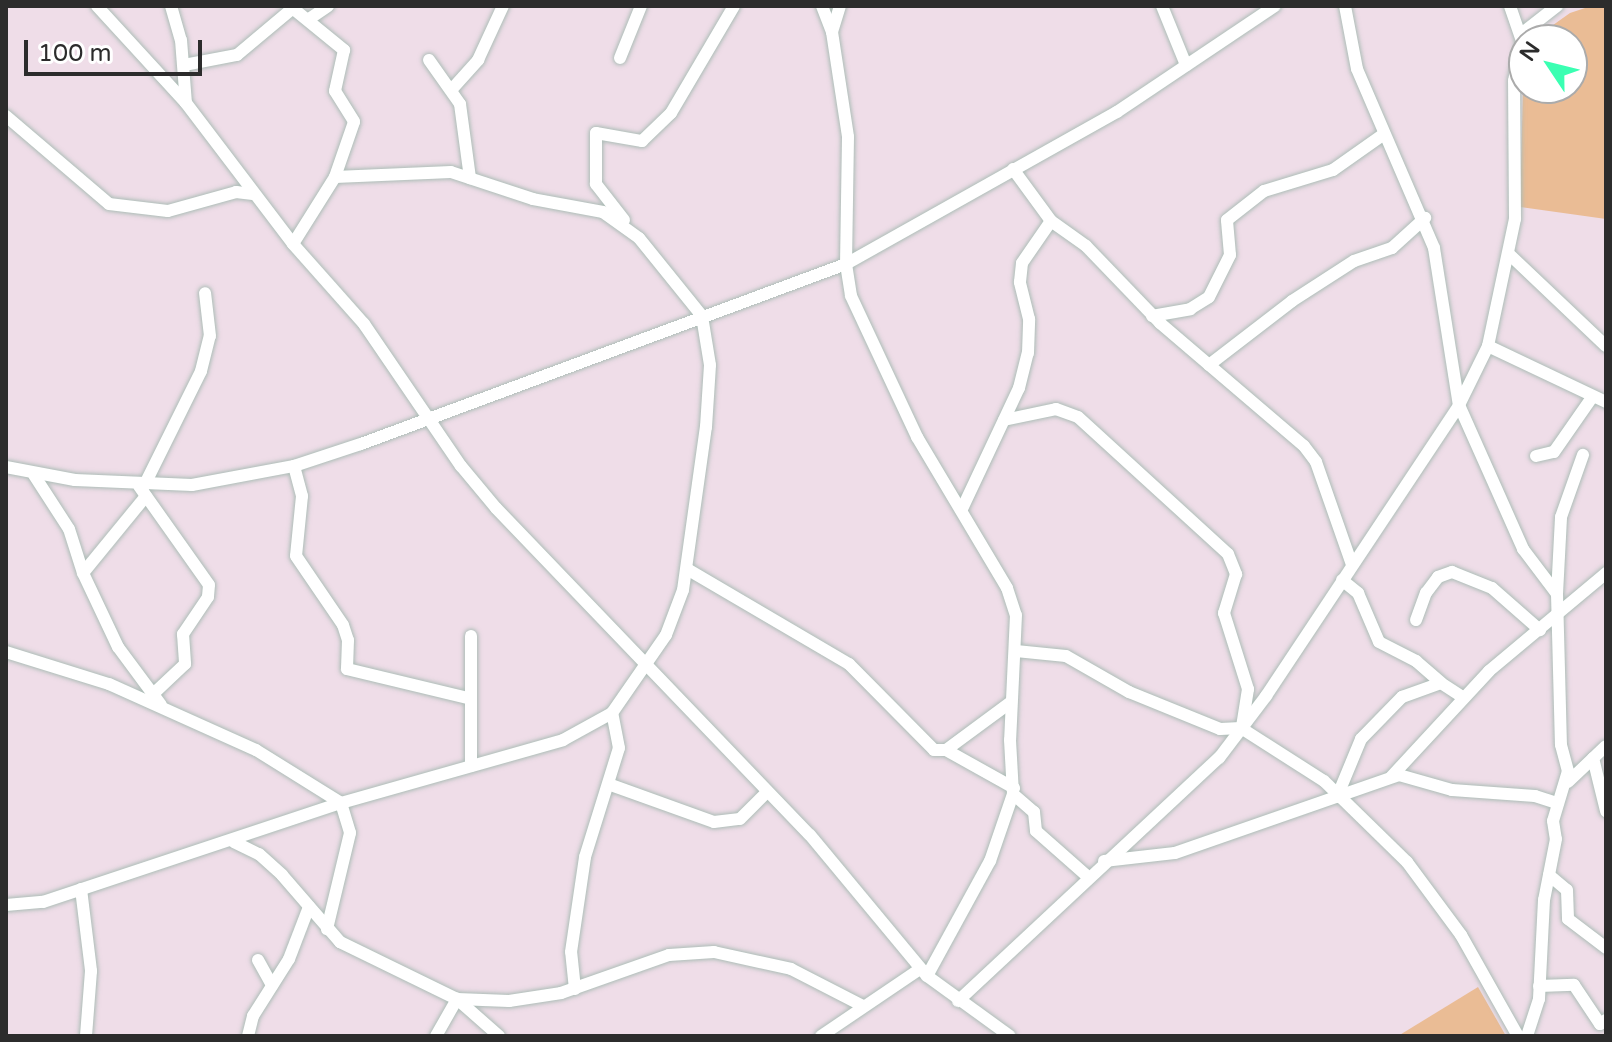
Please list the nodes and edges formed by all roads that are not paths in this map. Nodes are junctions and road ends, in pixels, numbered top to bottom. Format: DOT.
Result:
graph roads {
  1 [pos="97,6"];
  2 [pos="171,6"];
  3 [pos="328,6"];
  4 [pos="503,6"];
  5 [pos="641,6"];
  6 [pos="734,6"];
  7 [pos="822,6"];
  8 [pos="840,6"];
  9 [pos="1162,6"];
  10 [pos="1275,6"];
  11 [pos="1345,6"];
  12 [pos="1557,6"];
  13 [pos="292,7"];
  14 [pos="309,19"];
  15 [pos="1534,24"];
  16 [pos="832,32"];
  17 [pos="620,58"];
  18 [pos="429,60"];
  19 [pos="184,65"];
  20 [pos="1186,65"];
  21 [pos="453,88"];
  22 [pos="186,103"];
  23 [pos="1514,104"];
  24 [pos="6,116"];
  25 [pos="1384,134"];
  26 [pos="1013,169"];
  27 [pos="335,177"];
  28 [pos="470,178"];
  29 [pos="253,194"];
  30 [pos="1425,218"];
  31 [pos="1051,221"];
  32 [pos="639,238"];
  33 [pos="293,244"];
  34 [pos="1510,255"];
  35 [pos="846,264"];
  36 [pos="205,293"];
  37 [pos="702,316"];
  38 [pos="1152,316"];
  39 [pos="1488,346"];
  40 [pos="1606,346"];
  41 [pos="1209,365"];
  42 [pos="1591,399"];
  43 [pos="1606,402"];
  44 [pos="1459,405"];
  45 [pos="426,417"];
  46 [pos="1004,420"];
  47 [pos="1583,455"];
  48 [pos="1536,456"];
  49 [pos="294,466"];
  50 [pos="6,467"];
  51 [pos="34,475"];
  52 [pos="143,489"];
  53 [pos="962,509"];
  54 [pos="1352,565"];
  55 [pos="687,569"];
  56 [pos="83,573"];
  57 [pos="1606,573"];
  58 [pos="1342,580"];
  59 [pos="1557,594"];
  60 [pos="1559,614"];
  61 [pos="1416,620"];
  62 [pos="1540,630"];
  63 [pos="471,636"];
  64 [pos="1016,651"];
  65 [pos="6,652"];
  66 [pos="650,663"];
  67 [pos="1441,683"];
  68 [pos="152,695"];
  69 [pos="468,698"];
  70 [pos="1464,698"];
  71 [pos="1011,702"];
  72 [pos="612,713"];
  73 [pos="169,714"];
  74 [pos="1241,728"];
  75 [pos="1606,746"];
  76 [pos="946,750"];
  77 [pos="1593,758"];
  78 [pos="471,766"];
  79 [pos="1391,777"];
  80 [pos="611,785"];
  81 [pos="1565,786"];
  82 [pos="1014,791"];
  83 [pos="767,792"];
  84 [pos="1337,797"];
  85 [pos="341,803"];
  86 [pos="1556,803"];
  87 [pos="1606,811"];
  88 [pos="234,842"];
  89 [pos="1104,861"];
  90 [pos="1549,875"];
  91 [pos="1087,876"];
  92 [pos="81,889"];
  93 [pos="6,905"];
  94 [pos="24,905"];
  95 [pos="309,907"];
  96 [pos="6,912"];
  97 [pos="327,930"];
  98 [pos="1606,948"];
  99 [pos="258,960"];
  100 [pos="923,973"];
  101 [pos="272,985"];
  102 [pos="1539,986"];
  103 [pos="575,989"];
  104 [pos="457,999"];
  105 [pos="958,1001"];
  106 [pos="863,1006"];
  107 [pos="1606,1020"];
  108 [pos="86,1036"];
  109 [pos="248,1036"];
  110 [pos="436,1036"];
  111 [pos="499,1036"];
  112 [pos="821,1036"];
  113 [pos="1010,1036"];
  114 [pos="1518,1036"];
  115 [pos="1527,1036"];
  1 -- 22 [label="street"];
  2 -- 19 [label="street"];
  3 -- 14 [label="street"];
  4 -- 21 [label="street"];
  5 -- 17 [label="street"];
  6 -- 32 [label="street"];
  7 -- 16 [label="street"];
  8 -- 16 [label="street"];
  9 -- 20 [label="street"];
  10 -- 20 [label="street"];
  11 -- 25 [label="street"];
  12 -- 15 [label="street"];
  13 -- 14 [label="street"];
  13 -- 19 [label="street"];
  14 -- 27 [label="street"];
  16 -- 35 [label="street"];
  18 -- 21 [label="street"];
  19 -- 22 [label="street"];
  20 -- 26 [label="street"];
  21 -- 28 [label="street"];
  22 -- 29 [label="street"];
  23 -- 34 [label="street"];
  24 -- 29 [label="street"];
  25 -- 30 [label="street"];
  25 -- 38 [label="street"];
  26 -- 31 [label="street"];
  26 -- 35 [label="street"];
  27 -- 28 [label="street"];
  27 -- 33 [label="street"];
  28 -- 32 [label="street"];
  29 -- 33 [label="street"];
  30 -- 41 [label="street"];
  30 -- 44 [label="street"];
  31 -- 38 [label="street"];
  31 -- 46 [label="street"];
  32 -- 37 [label="street"];
  33 -- 45 [label="street"];
  34 -- 39 [label="street"];
  34 -- 40 [label="street"];
  35 -- 37 [label="street"];
  35 -- 53 [label="street"];
  36 -- 52 [label="street"];
  37 -- 45 [label="street"];
  37 -- 55 [label="street"];
  38 -- 41 [label="street"];
  39 -- 42 [label="street"];
  39 -- 44 [label="street"];
  41 -- 54 [label="street"];
  42 -- 43 [label="street"];
  42 -- 48 [label="street"];
  44 -- 54 [label="street"];
  44 -- 59 [label="street"];
  45 -- 49 [label="street"];
  45 -- 66 [label="street"];
  46 -- 53 [label="street"];
  46 -- 74 [label="street"];
  47 -- 59 [label="street"];
  49 -- 52 [label="street"];
  49 -- 69 [label="street"];
  50 -- 51 [label="street"];
  51 -- 52 [label="street"];
  51 -- 56 [label="street"];
  52 -- 56 [label="street"];
  52 -- 68 [label="street"];
  53 -- 64 [label="street"];
  54 -- 58 [label="street"];
  55 -- 66 [label="street"];
  55 -- 76 [label="street"];
  56 -- 68 [label="street"];
  57 -- 60 [label="street"];
  58 -- 67 [label="street"];
  58 -- 74 [label="street"];
  59 -- 60 [label="street"];
  60 -- 62 [label="street"];
  60 -- 81 [label="street"];
  61 -- 62 [label="street"];
  62 -- 70 [label="street"];
  63 -- 69 [label="street"];
  64 -- 71 [label="street"];
  64 -- 74 [label="street"];
  65 -- 73 [label="street"];
  66 -- 72 [label="street"];
  66 -- 83 [label="street"];
  67 -- 70 [label="street"];
  67 -- 84 [label="street"];
  68 -- 73 [label="street"];
  69 -- 78 [label="street"];
  70 -- 79 [label="street"];
  71 -- 76 [label="street"];
  71 -- 82 [label="street"];
  72 -- 78 [label="street"];
  72 -- 80 [label="street"];
  73 -- 85 [label="street"];
  74 -- 84 [label="street"];
  74 -- 89 [label="street"];
  75 -- 77 [label="street"];
  76 -- 82 [label="street"];
  77 -- 81 [label="street"];
  77 -- 87 [label="street"];
  78 -- 85 [label="street"];
  79 -- 84 [label="street"];
  79 -- 86 [label="street"];
  80 -- 83 [label="street"];
  80 -- 103 [label="street"];
  81 -- 86 [label="street"];
  82 -- 91 [label="street"];
  82 -- 100 [label="street"];
  83 -- 100 [label="street"];
  84 -- 89 [label="street"];
  84 -- 114 [label="street"];
  85 -- 88 [label="street"];
  85 -- 97 [label="street"];
  86 -- 90 [label="street"];
  88 -- 92 [label="street"];
  88 -- 95 [label="street"];
  89 -- 91 [label="street"];
  90 -- 98 [label="street"];
  90 -- 102 [label="street"];
  91 -- 105 [label="street"];
  92 -- 94 [label="street"];
  92 -- 108 [label="street"];
  93 -- 94 [label="street"];
  94 -- 96 [label="street"];
  95 -- 97 [label="street"];
  95 -- 101 [label="street"];
  97 -- 104 [label="street"];
  99 -- 101 [label="street"];
  100 -- 105 [label="street"];
  100 -- 106 [label="street"];
  101 -- 109 [label="street"];
  102 -- 107 [label="street"];
  102 -- 115 [label="street"];
  103 -- 104 [label="street"];
  103 -- 106 [label="street"];
  104 -- 110 [label="street"];
  104 -- 111 [label="street"];
  105 -- 113 [label="street"];
  106 -- 112 [label="street"];
}
